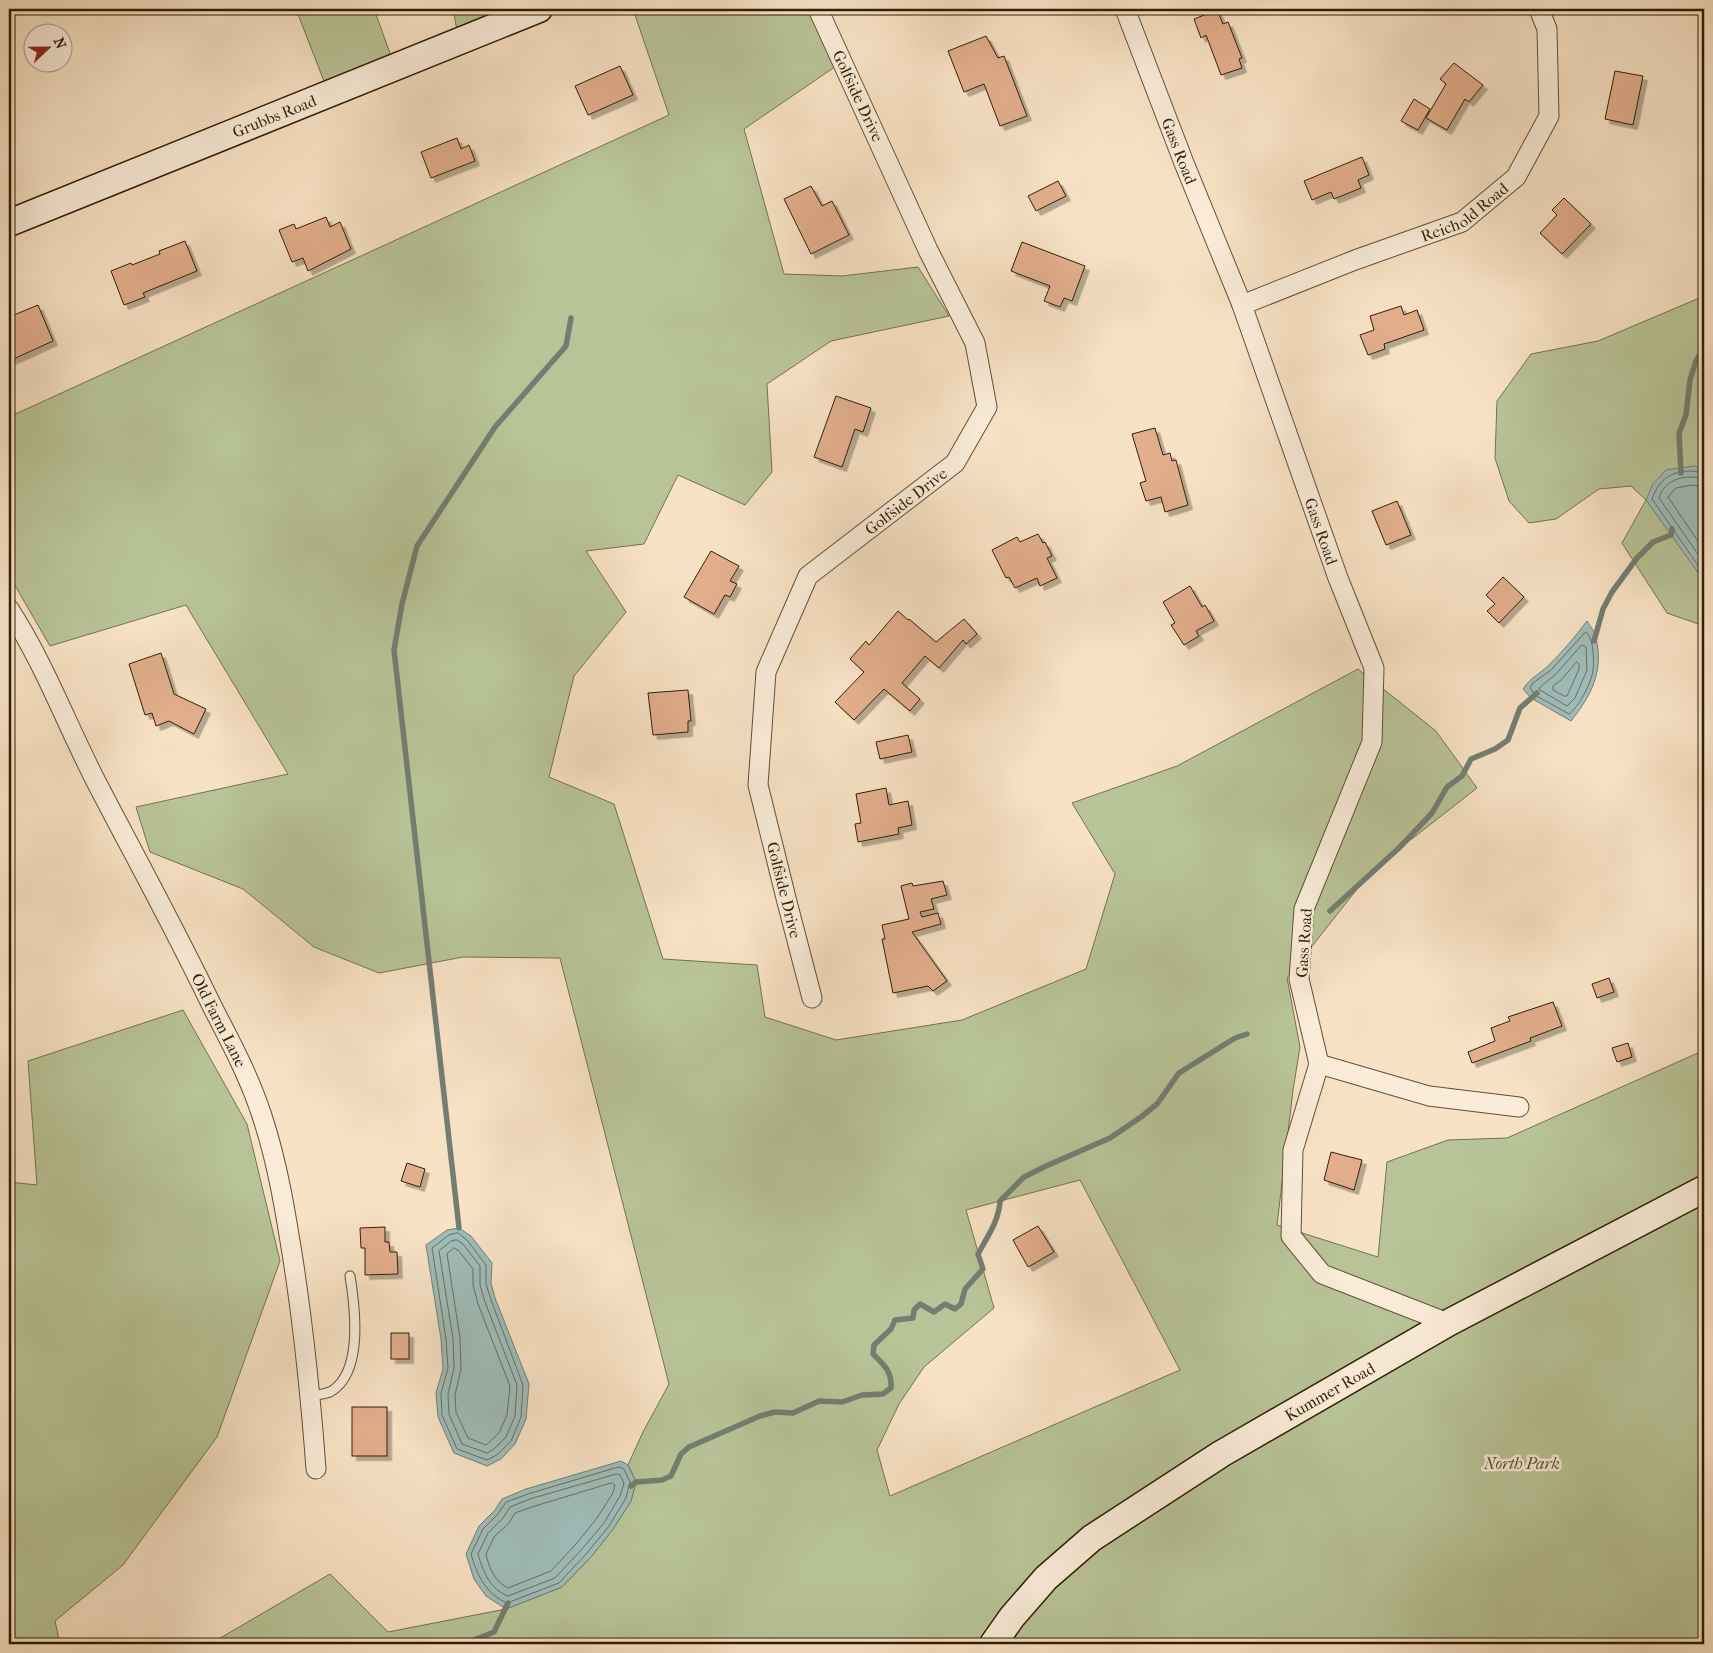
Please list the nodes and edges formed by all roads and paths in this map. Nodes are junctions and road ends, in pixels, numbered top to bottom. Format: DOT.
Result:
graph roads {
  1 [pos="539,9"];
  2 [pos="818,9"];
  3 [pos="1125,9"];
  4 [pos="1539,9"];
  5 [pos="9,223"];
  6 [pos="1242,305"];
  7 [pos="9,609"];
  8 [pos="812,998"];
  9 [pos="1319,1064"];
  10 [pos="1520,1107"];
  11 [pos="1704,1189"];
  12 [pos="350,1276"];
  13 [pos="1448,1323"];
  14 [pos="311,1396"];
  15 [pos="316,1469"];
  16 [pos="993,1644"];
  1 -- 5 [label="street, Grubbs Road"];
  2 -- 8 [label="street, Golfside Drive"];
  3 -- 6 [label="street, Gass Road"];
  4 -- 6 [label="street, Reichold Road"];
  6 -- 9 [label="street, Gass Road"];
  7 -- 14 [label="street, Old Farm Lane"];
  9 -- 10 [label="street"];
  9 -- 13 [label="street"];
  11 -- 13 [label="street, Kummer Road"];
  12 -- 14 [label="lane"];
  13 -- 16 [label="street, Kummer Road"];
  14 -- 15 [label="street, Old Farm Lane"];
}
